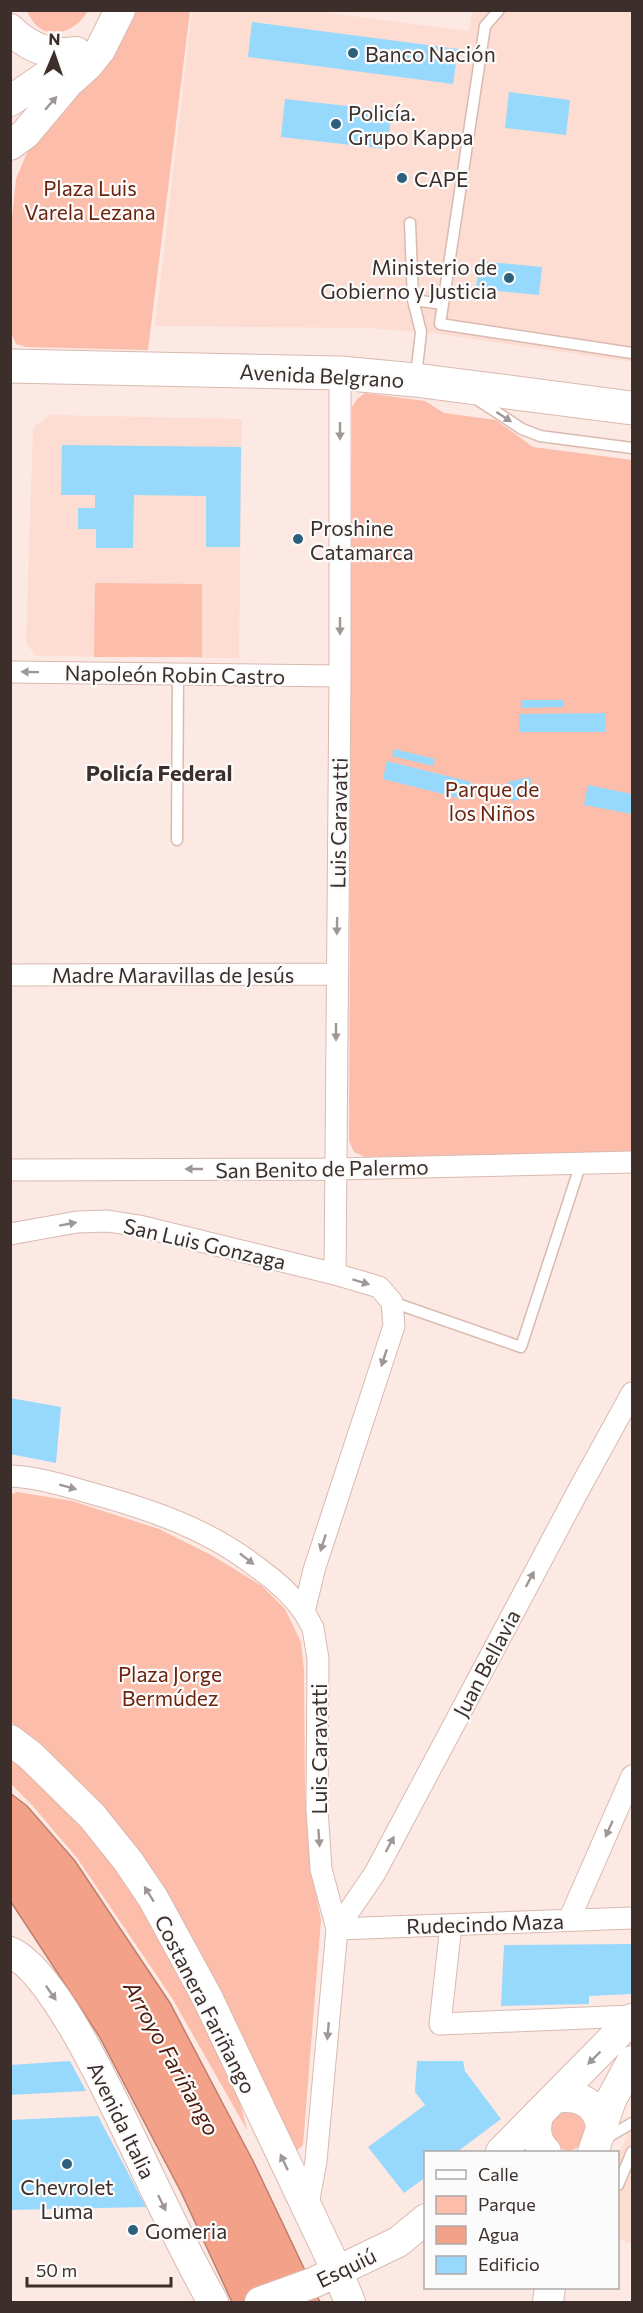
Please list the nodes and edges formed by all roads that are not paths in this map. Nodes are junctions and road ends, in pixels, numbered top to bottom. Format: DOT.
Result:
graph roads {
  1 [pos="499,10"];
  2 [pos="118,15"];
  3 [pos="10,29"];
  4 [pos="76,52"];
  5 [pos="10,101"];
  6 [pos="10,145"];
  7 [pos="410,222"];
  8 [pos="413,300"];
  9 [pos="443,304"];
  10 [pos="633,353"];
  11 [pos="10,366"];
  12 [pos="340,373"];
  13 [pos="416,380"];
  14 [pos="455,385"];
  15 [pos="633,408"];
  16 [pos="633,448"];
  17 [pos="10,672"];
  18 [pos="178,674"];
  19 [pos="340,676"];
  20 [pos="177,840"];
  21 [pos="336,974"];
  22 [pos="10,975"];
  23 [pos="633,1162"];
  24 [pos="581,1163"];
  25 [pos="336,1169"];
  26 [pos="10,1170"];
  27 [pos="10,1234"];
  28 [pos="335,1274"];
  29 [pos="392,1302"];
  30 [pos="633,1394"];
  31 [pos="10,1476"];
  32 [pos="304,1612"];
  33 [pos="10,1740"];
  34 [pos="633,1776"];
  35 [pos="633,1918"];
  36 [pos="569,1920"];
  37 [pos="452,1925"];
  38 [pos="337,1929"];
  39 [pos="10,1952"];
  40 [pos="633,2018"];
  41 [pos="633,2061"];
  42 [pos="547,2105"];
  43 [pos="633,2123"];
  44 [pos="595,2146"];
  45 [pos="502,2151"];
  46 [pos="545,2151"];
  47 [pos="633,2152"];
  48 [pos="619,2183"];
  49 [pos="307,2210"];
  50 [pos="424,2221"];
  51 [pos="326,2277"];
  52 [pos="213,2302"];
  53 [pos="260,2302"];
  54 [pos="350,2302"];
  1 -- 9 [label="lane"];
  2 -- 4 [label="street"];
  6 -- 2 [label="street, one-way"];
  3 -- 4 [label="street"];
  4 -- 5 [label="street"];
  7 -- 8 [label="lane"];
  8 -- 9 [label="lane"];
  8 -- 13 [label="lane"];
  9 -- 10 [label="lane"];
  11 -- 12 [label="main road, Avenida Belgrano"];
  12 -- 13 [label="main road, Avenida Belgrano"];
  12 -- 19 [label="street, Luis Caravatti, one-way"];
  13 -- 14 [label="main road, Avenida Belgrano"];
  14 -- 15 [label="main road, Avenida Belgrano"];
  14 -- 16 [label="lane, one-way"];
  18 -- 17 [label="street, Napoleón Robin Castro, one-way"];
  18 -- 19 [label="street, Napoleón Robin Castro"];
  18 -- 20 [label="lane"];
  19 -- 21 [label="street, Luis Caravatti, one-way"];
  21 -- 22 [label="street, Madre Maravillas de Jesús"];
  21 -- 25 [label="street, Luis Caravatti, one-way"];
  23 -- 24 [label="street, San Benito de Palermo"];
  24 -- 25 [label="street, San Benito de Palermo"];
  24 -- 29 [label="lane"];
  25 -- 26 [label="street, San Benito de Palermo, one-way"];
  25 -- 28 [label="street, Luis Caravatti"];
  27 -- 28 [label="street, San Luis Gonzaga, one-way"];
  28 -- 29 [label="street, San Luis Gonzaga, one-way"];
  29 -- 32 [label="street, one-way"];
  38 -- 30 [label="street, Juan Bellavia, one-way"];
  31 -- 32 [label="street, one-way"];
  32 -- 38 [label="street, Luis Caravatti, one-way"];
  49 -- 33 [label="street, Costanera Fariñango, one-way"];
  34 -- 36 [label="street, one-way"];
  35 -- 36 [label="street, Rudecindo Maza"];
  36 -- 37 [label="street, Rudecindo Maza"];
  37 -- 38 [label="street, Rudecindo Maza"];
  37 -- 40 [label="street"];
  38 -- 49 [label="street, Luis Caravatti, one-way"];
  39 -- 52 [label="street, Avenida Italia, one-way"];
  40 -- 42 [label="street, one-way"];
  41 -- 44 [label="street"];
  42 -- 44 [label="street"];
  42 -- 45 [label="street"];
  42 -- 46 [label="street"];
  43 -- 44 [label="lane"];
  47 -- 48 [label="lane"];
  49 -- 51 [label="street, Costanera Fariñango"];
  50 -- 51 [label="street, Esquiú"];
  51 -- 53 [label="street, Esquiú"];
  51 -- 54 [label="street, Costanera Fariñango"];
}
